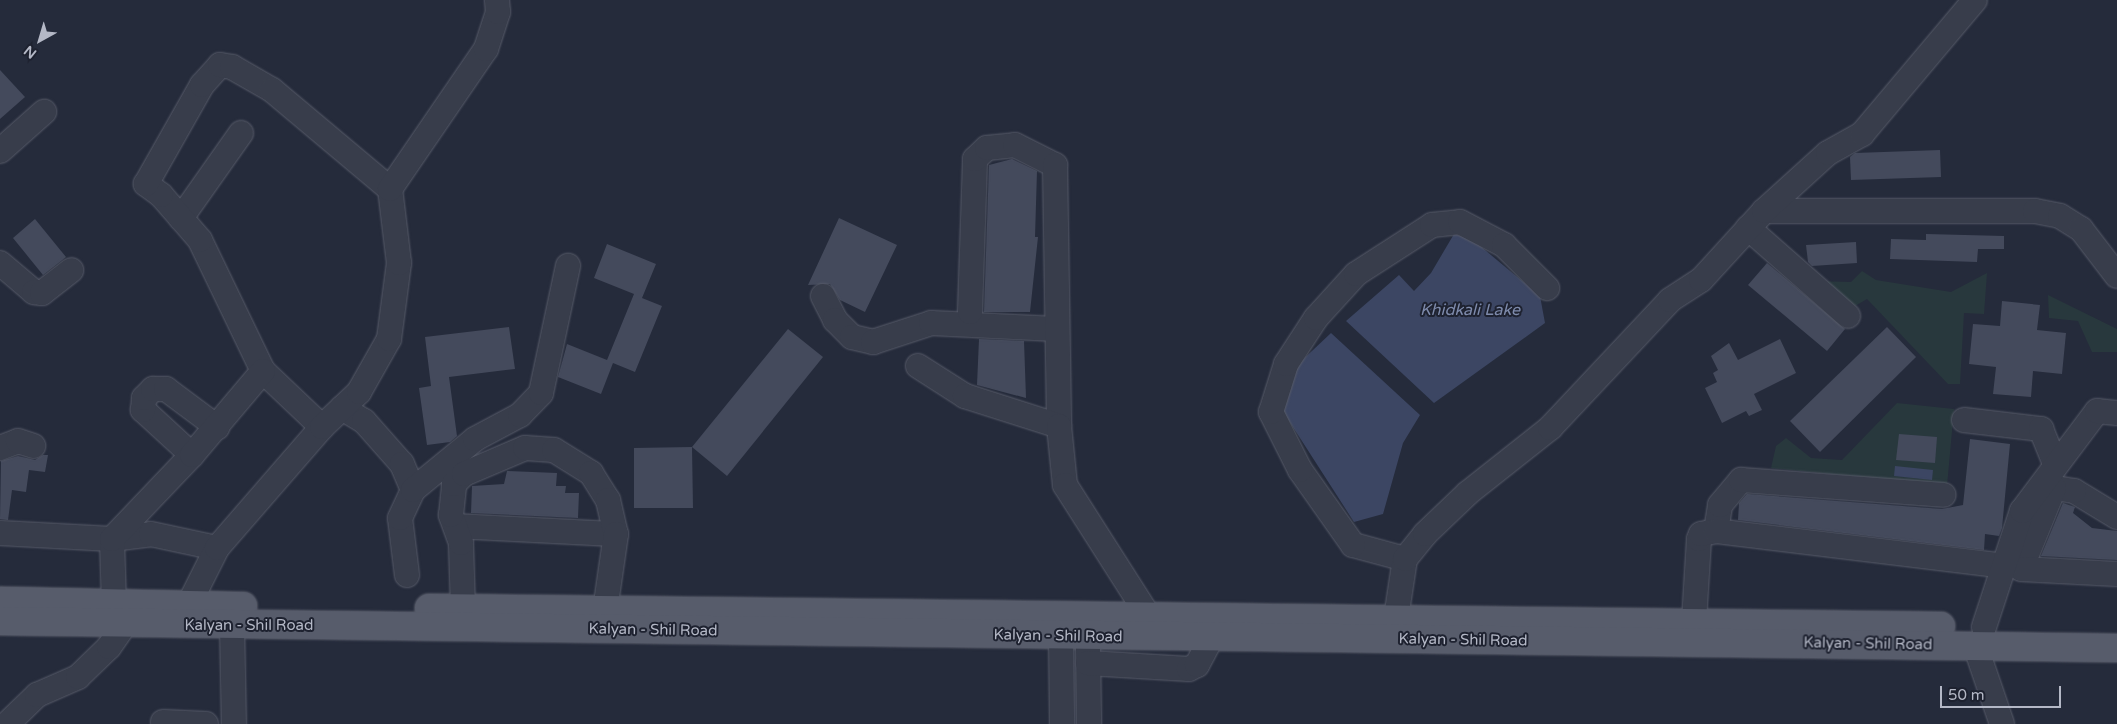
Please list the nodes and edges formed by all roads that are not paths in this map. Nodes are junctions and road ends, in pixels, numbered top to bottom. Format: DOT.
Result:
graph roads {
  1 [pos="497,0"];
  2 [pos="1975,0"];
  3 [pos="44,112"];
  4 [pos="241,133"];
  5 [pos="0,151"];
  6 [pos="390,189"];
  7 [pos="1764,211"];
  8 [pos="181,218"];
  9 [pos="1748,228"];
  10 [pos="0,263"];
  11 [pos="568,266"];
  12 [pos="72,270"];
  13 [pos="2117,276"];
  14 [pos="1546,288"];
  15 [pos="823,296"];
  16 [pos="970,312"];
  17 [pos="1848,316"];
  18 [pos="1056,329"];
  19 [pos="918,366"];
  20 [pos="263,372"];
  21 [pos="342,408"];
  22 [pos="2117,413"];
  23 [pos="1964,420"];
  24 [pos="1059,426"];
  25 [pos="217,427"];
  26 [pos="322,427"];
  27 [pos="33,446"];
  28 [pos="0,448"];
  29 [pos="192,455"];
  30 [pos="2055,464"];
  31 [pos="413,490"];
  32 [pos="1943,495"];
  33 [pos="2117,517"];
  34 [pos="457,526"];
  35 [pos="1716,531"];
  36 [pos="0,533"];
  37 [pos="616,534"];
  38 [pos="112,539"];
  39 [pos="217,548"];
  40 [pos="1405,559"];
  41 [pos="2004,566"];
  42 [pos="2117,574"];
  43 [pos="407,575"];
  44 [pos="0,602"];
  45 [pos="463,608"];
  46 [pos="605,610"];
  47 [pos="120,614"];
  48 [pos="187,616"];
  49 [pos="1149,617"];
  50 [pos="0,621"];
  51 [pos="1694,621"];
  52 [pos="232,624"];
  53 [pos="2117,629"];
  54 [pos="1393,630"];
  55 [pos="1061,636"];
  56 [pos="1088,636"];
  57 [pos="1979,636"];
  58 [pos="1212,637"];
  59 [pos="2117,648"];
  60 [pos="1088,663"];
  61 [pos="163,722"];
  62 [pos="7,724"];
  63 [pos="206,724"];
  64 [pos="234,724"];
  65 [pos="1062,724"];
  66 [pos="1089,724"];
  67 [pos="2002,724"];
  1 -- 6 [label="street"];
  2 -- 7 [label="street"];
  3 -- 5 [label="street"];
  4 -- 8 [label="street"];
  6 -- 8 [label="street"];
  6 -- 21 [label="street"];
  7 -- 9 [label="street"];
  7 -- 13 [label="street"];
  8 -- 20 [label="street"];
  9 -- 17 [label="street"];
  9 -- 40 [label="street"];
  10 -- 12 [label="street"];
  11 -- 31 [label="street"];
  14 -- 40 [label="street"];
  15 -- 18 [label="street"];
  16 -- 18 [label="street"];
  18 -- 24 [label="street"];
  19 -- 24 [label="street"];
  20 -- 25 [label="street"];
  20 -- 26 [label="street"];
  21 -- 26 [label="street"];
  21 -- 31 [label="street"];
  22 -- 30 [label="street"];
  23 -- 30 [label="street"];
  24 -- 49 [label="street"];
  25 -- 29 [label="street"];
  25 -- 29 [label="street"];
  26 -- 39 [label="street"];
  27 -- 28 [label="street"];
  29 -- 38 [label="street"];
  30 -- 41 [label="street"];
  31 -- 43 [label="street"];
  32 -- 35 [label="street"];
  33 -- 42 [label="street"];
  34 -- 37 [label="street"];
  34 -- 37 [label="street"];
  34 -- 45 [label="street"];
  35 -- 41 [label="street"];
  35 -- 51 [label="street"];
  36 -- 38 [label="street"];
  37 -- 46 [label="street"];
  38 -- 39 [label="street"];
  38 -- 47 [label="street"];
  39 -- 48 [label="street"];
  40 -- 54 [label="street"];
  41 -- 57 [label="street"];
  44 -- 47 [label="main road, Kalyan - Shil Road"];
  45 -- 46 [label="main road, Kalyan - Shil Road"];
  45 -- 48 [label="main road, Kalyan - Shil Road"];
  46 -- 49 [label="main road, Kalyan - Shil Road"];
  47 -- 48 [label="main road, Kalyan - Shil Road"];
  47 -- 50 [label="main road, Kalyan - Shil Road"];
  47 -- 62 [label="street"];
  48 -- 52 [label="main road, Kalyan - Shil Road"];
  49 -- 54 [label="main road, Kalyan - Shil Road"];
  51 -- 54 [label="main road, Kalyan - Shil Road"];
  51 -- 57 [label="main road, Kalyan - Shil Road"];
  52 -- 55 [label="main road, Kalyan - Shil Road"];
  52 -- 64 [label="street"];
  53 -- 57 [label="main road, Kalyan - Shil Road"];
  54 -- 57 [label="main road, Kalyan - Shil Road"];
  54 -- 58 [label="main road, Kalyan - Shil Road"];
  55 -- 56 [label="main road, Kalyan - Shil Road"];
  55 -- 65 [label="street"];
  56 -- 58 [label="main road, Kalyan - Shil Road"];
  56 -- 60 [label="street"];
  57 -- 59 [label="main road, Kalyan - Shil Road"];
  57 -- 67 [label="street"];
  58 -- 60 [label="street"];
  60 -- 66 [label="street"];
  61 -- 63 [label="street"];
}
